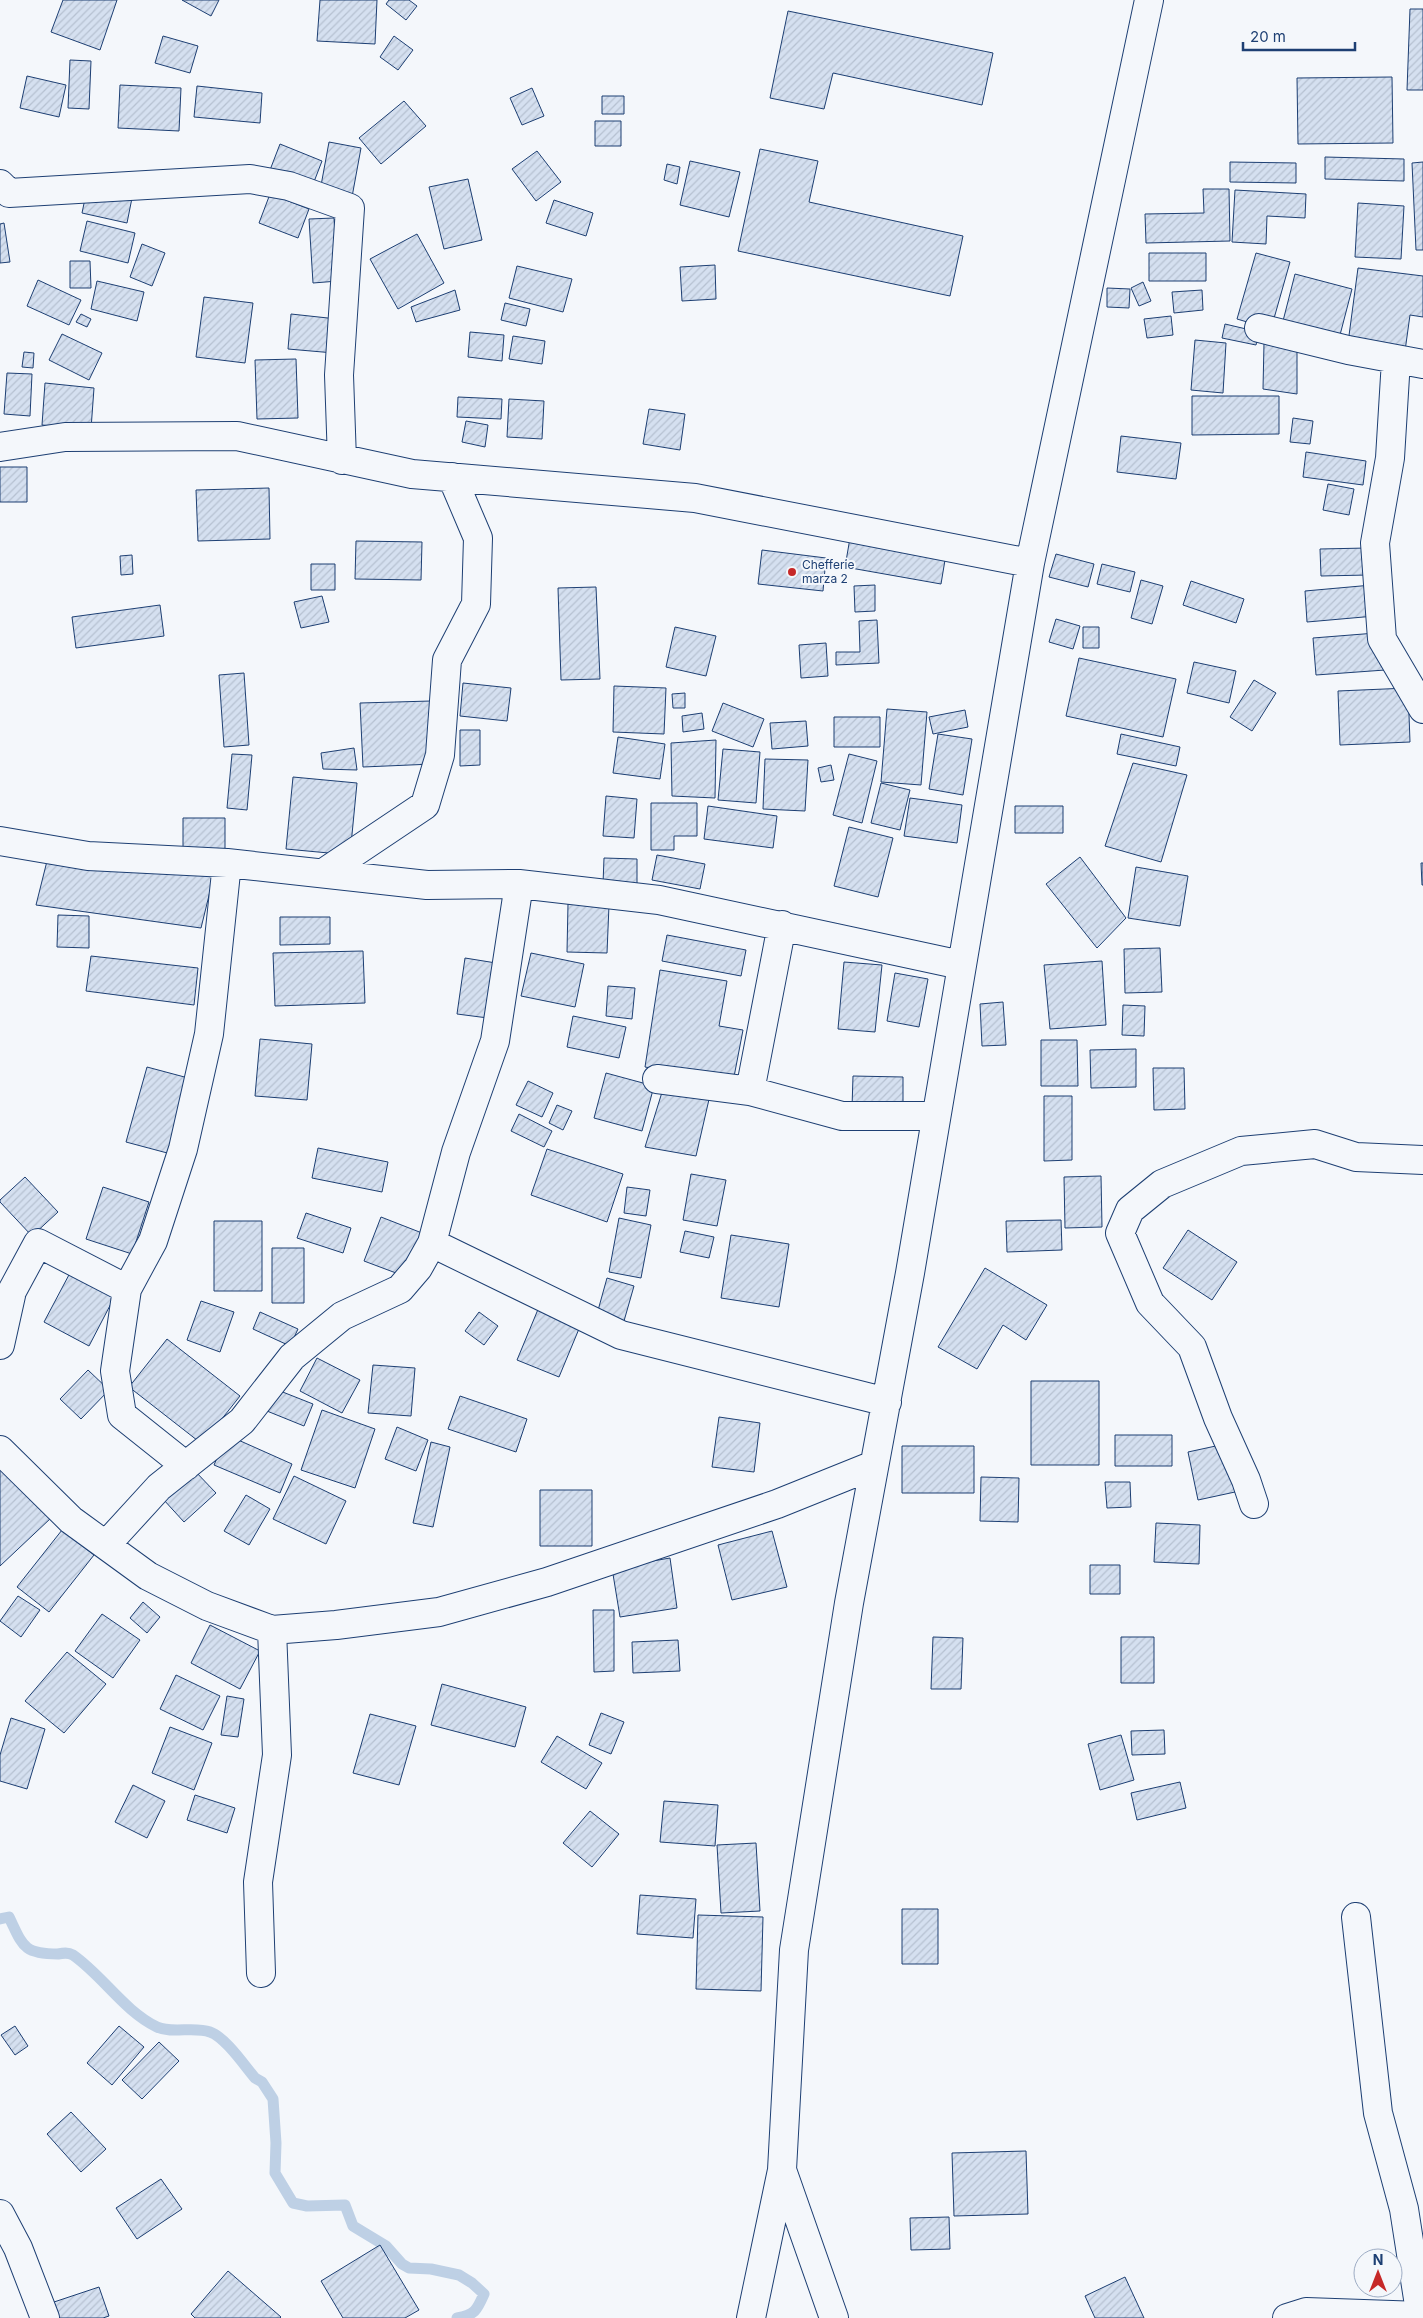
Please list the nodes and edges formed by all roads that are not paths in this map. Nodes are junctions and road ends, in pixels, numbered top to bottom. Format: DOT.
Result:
graph roads {
  1 [pos="1149,0"];
  2 [pos="0,184"];
  3 [pos="1259,328"];
  4 [pos="1396,360"];
  5 [pos="1423,364"];
  6 [pos="0,447"];
  7 [pos="342,460"];
  8 [pos="452,477"];
  9 [pos="1030,563"];
  10 [pos="1423,709"];
  11 [pos="0,841"];
  12 [pos="227,863"];
  13 [pos="325,872"];
  14 [pos="519,884"];
  15 [pos="782,925"];
  16 [pos="961,965"];
  17 [pos="657,1079"];
  18 [pos="750,1092"];
  19 [pos="936,1116"];
  20 [pos="1423,1160"];
  21 [pos="432,1243"];
  22 [pos="127,1289"];
  23 [pos="0,1345"];
  24 [pos="887,1402"];
  25 [pos="0,1450"];
  26 [pos="186,1466"];
  27 [pos="874,1466"];
  28 [pos="1254,1504"];
  29 [pos="106,1545"];
  30 [pos="272,1630"];
  31 [pos="1356,1917"];
  32 [pos="261,1973"];
  33 [pos="782,2170"];
  34 [pos="0,2214"];
  35 [pos="1421,2317"];
  36 [pos="45,2318"];
  37 [pos="750,2318"];
  38 [pos="834,2318"];
  39 [pos="1287,2318"];
  1 -- 9 [label="street"];
  2 -- 7 [label="street"];
  3 -- 4 [label="street"];
  4 -- 5 [label="street"];
  4 -- 10 [label="street"];
  6 -- 7 [label="street"];
  7 -- 8 [label="street"];
  8 -- 9 [label="street"];
  8 -- 13 [label="street"];
  9 -- 16 [label="street"];
  11 -- 12 [label="street"];
  12 -- 13 [label="street"];
  12 -- 22 [label="street"];
  13 -- 14 [label="street"];
  14 -- 15 [label="street"];
  14 -- 21 [label="street"];
  15 -- 16 [label="street"];
  15 -- 18 [label="street"];
  16 -- 19 [label="street"];
  17 -- 18 [label="street"];
  18 -- 19 [label="street"];
  19 -- 24 [label="street"];
  20 -- 28 [label="street"];
  21 -- 24 [label="street"];
  21 -- 26 [label="street"];
  22 -- 23 [label="street"];
  22 -- 26 [label="street"];
  24 -- 27 [label="street"];
  25 -- 29 [label="street"];
  26 -- 29 [label="street"];
  27 -- 30 [label="street"];
  27 -- 33 [label="street"];
  29 -- 30 [label="street"];
  30 -- 32 [label="street"];
  31 -- 35 [label="street"];
  33 -- 37 [label="street"];
  33 -- 38 [label="street"];
  34 -- 36 [label="street"];
  35 -- 39 [label="street"];
}
